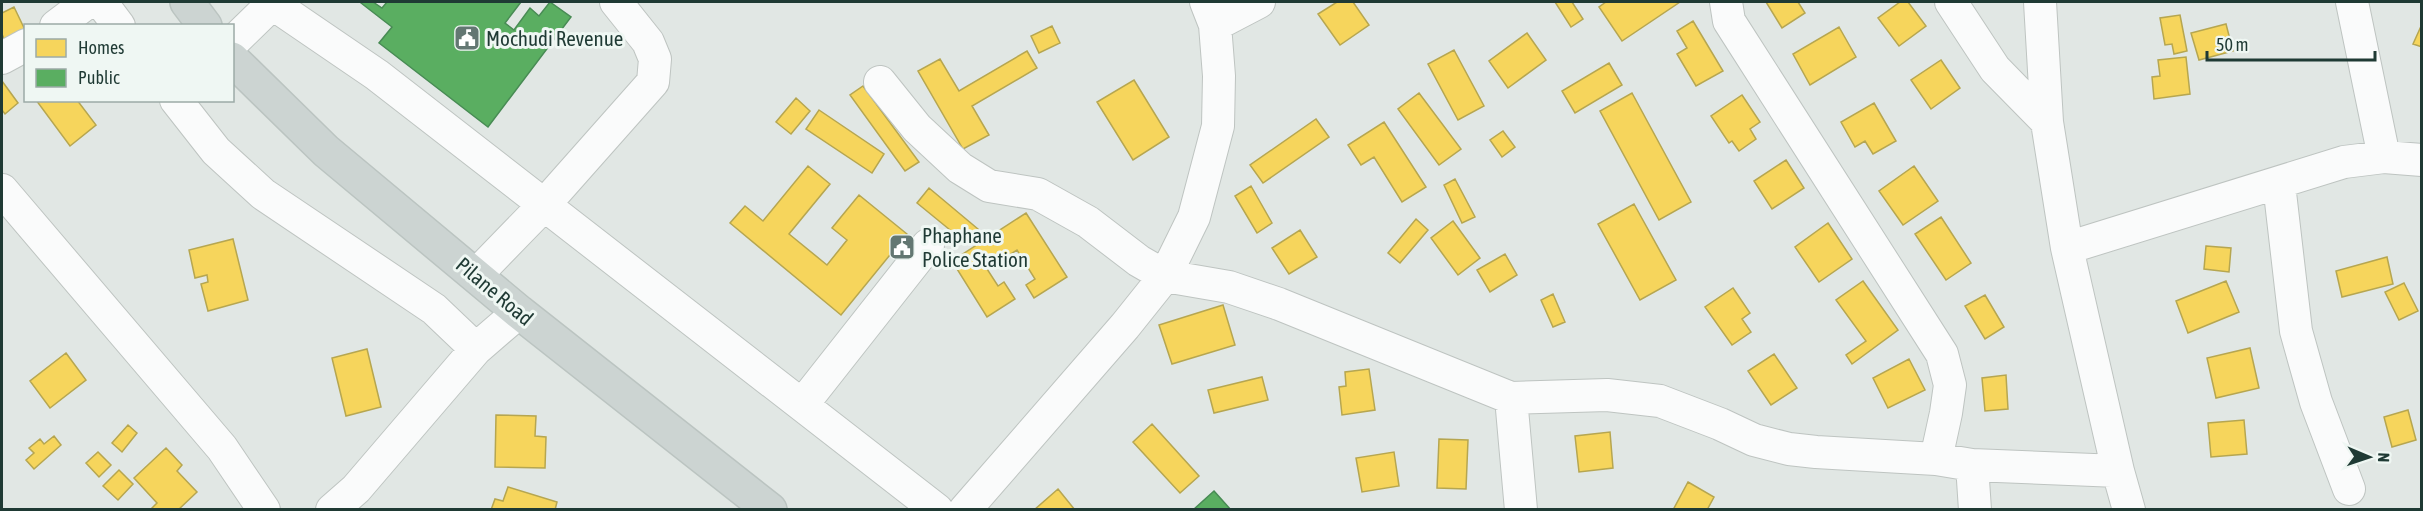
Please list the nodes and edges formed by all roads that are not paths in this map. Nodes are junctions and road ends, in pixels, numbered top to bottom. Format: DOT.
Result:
graph roads {
  1 [pos="88,2"];
  2 [pos="101,2"];
  3 [pos="186,2"];
  4 [pos="1259,2"];
  5 [pos="1726,2"];
  6 [pos="1951,2"];
  7 [pos="2040,2"];
  8 [pos="2352,2"];
  9 [pos="271,3"];
  10 [pos="628,8"];
  11 [pos="1210,13"];
  12 [pos="59,24"];
  13 [pos="118,24"];
  14 [pos="203,24"];
  15 [pos="234,41"];
  16 [pos="24,46"];
  17 [pos="2,58"];
  18 [pos="234,61"];
  19 [pos="880,82"];
  20 [pos="178,102"];
  21 [pos="2048,122"];
  22 [pos="2384,157"];
  23 [pos="2421,160"];
  24 [pos="2279,184"];
  25 [pos="2,190"];
  26 [pos="544,205"];
  27 [pos="928,245"];
  28 [pos="2067,248"];
  29 [pos="476,275"];
  30 [pos="1165,276"];
  31 [pos="519,312"];
  32 [pos="476,349"];
  33 [pos="1511,398"];
  34 [pos="802,405"];
  35 [pos="1936,459"];
  36 [pos="1972,465"];
  37 [pos="2118,471"];
  38 [pos="2349,489"];
  39 [pos="264,510"];
  40 [pos="332,510"];
  41 [pos="770,510"];
  42 [pos="938,510"];
  43 [pos="965,510"];
  44 [pos="1521,510"];
  45 [pos="1975,510"];
  46 [pos="2129,510"];
  1 -- 12 [label="street"];
  2 -- 13 [label="street"];
  3 -- 14 [label="main road"];
  4 -- 11 [label="street"];
  5 -- 35 [label="street"];
  6 -- 21 [label="street"];
  7 -- 21 [label="street"];
  8 -- 22 [label="street"];
  9 -- 15 [label="street"];
  9 -- 26 [label="street"];
  10 -- 26 [label="street"];
  11 -- 30 [label="street"];
  16 -- 17 [label="street"];
  18 -- 29 [label="main road, Pilane Road"];
  19 -- 30 [label="street"];
  20 -- 32 [label="street"];
  21 -- 28 [label="street"];
  22 -- 23 [label="street"];
  22 -- 24 [label="street"];
  24 -- 28 [label="street"];
  24 -- 38 [label="street"];
  25 -- 39 [label="street"];
  26 -- 29 [label="street"];
  26 -- 34 [label="street"];
  27 -- 34 [label="street"];
  28 -- 37 [label="street"];
  29 -- 31 [label="main road, Pilane Road"];
  30 -- 33 [label="street"];
  30 -- 43 [label="street"];
  31 -- 32 [label="street"];
  31 -- 41 [label="main road, Pilane Road"];
  32 -- 40 [label="street"];
  33 -- 35 [label="street"];
  33 -- 44 [label="street"];
  34 -- 42 [label="street"];
  35 -- 36 [label="street"];
  36 -- 37 [label="street"];
  36 -- 45 [label="street"];
  37 -- 46 [label="street"];
}
